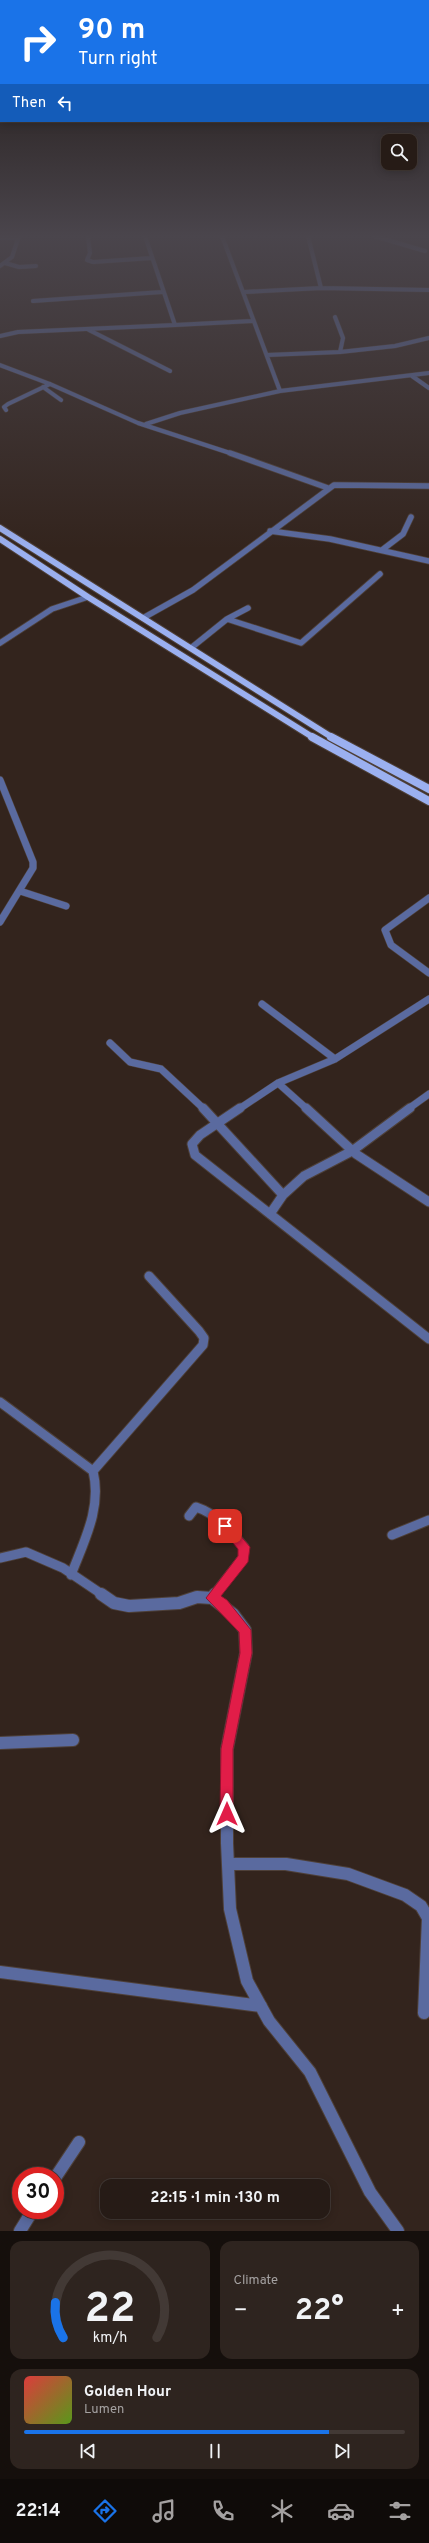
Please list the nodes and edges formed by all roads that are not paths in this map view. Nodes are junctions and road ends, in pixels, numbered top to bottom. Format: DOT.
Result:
graph roads {
  1 [pos="109,340"];
  2 [pos="260,340"];
  3 [pos="343,340"];
  4 [pos="420,340"];
  5 [pos="340,352"];
  6 [pos="267,355"];
  7 [pos="0,365"];
  8 [pos="170,370"];
  9 [pos="429,373"];
  10 [pos="412,376"];
  11 [pos="50,384"];
  12 [pos="43,387"];
  13 [pos="429,388"];
  14 [pos="280,390"];
  15 [pos="61,400"];
  16 [pos="6,410"];
  17 [pos="146,424"];
  18 [pos="429,486"];
  19 [pos="328,488"];
  20 [pos="411,517"];
  21 [pos="0,528"];
  22 [pos="270,531"];
  23 [pos="0,538"];
  24 [pos="382,550"];
  25 [pos="428,561"];
  26 [pos="380,574"];
  27 [pos="88,597"];
  28 [pos="248,608"];
  29 [pos="143,618"];
  30 [pos="228,620"];
  31 [pos="0,643"];
  32 [pos="191,648"];
  33 [pos="0,780"];
  34 [pos="429,789"];
  35 [pos="3,791"];
  36 [pos="429,801"];
  37 [pos="20,891"];
  38 [pos="429,898"];
  39 [pos="66,906"];
  40 [pos="0,922"];
  41 [pos="429,973"];
  42 [pos="429,999"];
  43 [pos="262,1004"];
  44 [pos="110,1043"];
  45 [pos="335,1058"];
  46 [pos="278,1083"];
  47 [pos="429,1094"];
  48 [pos="218,1122"];
  49 [pos="352,1151"];
  50 [pos="283,1195"];
  51 [pos="429,1202"];
  52 [pos="270,1214"];
  53 [pos="149,1276"];
  54 [pos="429,1340"];
  55 [pos="0,1402"];
  56 [pos="93,1471"];
  57 [pos="189,1516"];
  58 [pos="429,1520"];
  59 [pos="392,1535"];
  60 [pos="0,1558"];
  61 [pos="71,1575"];
  62 [pos="212,1598"];
  63 [pos="72,1740"];
  64 [pos="0,1743"];
  65 [pos="228,1864"];
  66 [pos="0,1972"];
  67 [pos="261,2006"];
  68 [pos="424,2013"];
  69 [pos="79,2142"];
  70 [pos="62,2167"];
  71 [pos="28,2219"];
  72 [pos="20,2231"];
  73 [pos="398,2231"];
  1 -- 8 [label="street"];
  2 -- 6 [label="street"];
  3 -- 5 [label="street"];
  4 -- 5 [label="street"];
  5 -- 6 [label="street"];
  6 -- 14 [label="street"];
  7 -- 11 [label="street"];
  9 -- 10 [label="street"];
  10 -- 13 [label="street"];
  10 -- 14 [label="street"];
  11 -- 12 [label="street"];
  11 -- 17 [label="street"];
  12 -- 15 [label="street"];
  12 -- 16 [label="street"];
  14 -- 17 [label="street"];
  17 -- 19 [label="street"];
  18 -- 19 [label="street"];
  19 -- 22 [label="street"];
  20 -- 24 [label="street"];
  21 -- 29 [label="main road"];
  22 -- 24 [label="street"];
  22 -- 29 [label="street"];
  23 -- 27 [label="main road"];
  24 -- 25 [label="street"];
  26 -- 30 [label="street"];
  27 -- 31 [label="street"];
  27 -- 36 [label="main road"];
  28 -- 30 [label="street"];
  29 -- 32 [label="main road"];
  30 -- 32 [label="street"];
  32 -- 34 [label="main road"];
  33 -- 35 [label="street"];
  35 -- 37 [label="street"];
  37 -- 39 [label="street"];
  37 -- 40 [label="street"];
  38 -- 41 [label="street"];
  42 -- 45 [label="street"];
  43 -- 45 [label="street"];
  44 -- 48 [label="street"];
  45 -- 46 [label="street"];
  46 -- 48 [label="street"];
  46 -- 49 [label="street"];
  47 -- 49 [label="street"];
  48 -- 50 [label="street"];
  48 -- 52 [label="street"];
  49 -- 50 [label="street"];
  49 -- 51 [label="street"];
  50 -- 52 [label="street"];
  52 -- 54 [label="street"];
  53 -- 56 [label="street"];
  55 -- 56 [label="street"];
  56 -- 61 [label="street"];
  57 -- 62 [label="street"];
  58 -- 59 [label="street"];
  60 -- 61 [label="street"];
  61 -- 62 [label="street"];
  62 -- 65 [label="street"];
  63 -- 64 [label="street"];
  65 -- 67 [label="street"];
  65 -- 68 [label="street"];
  66 -- 67 [label="street"];
  67 -- 73 [label="street"];
  69 -- 70 [label="street"];
  71 -- 72 [label="street"];
}
